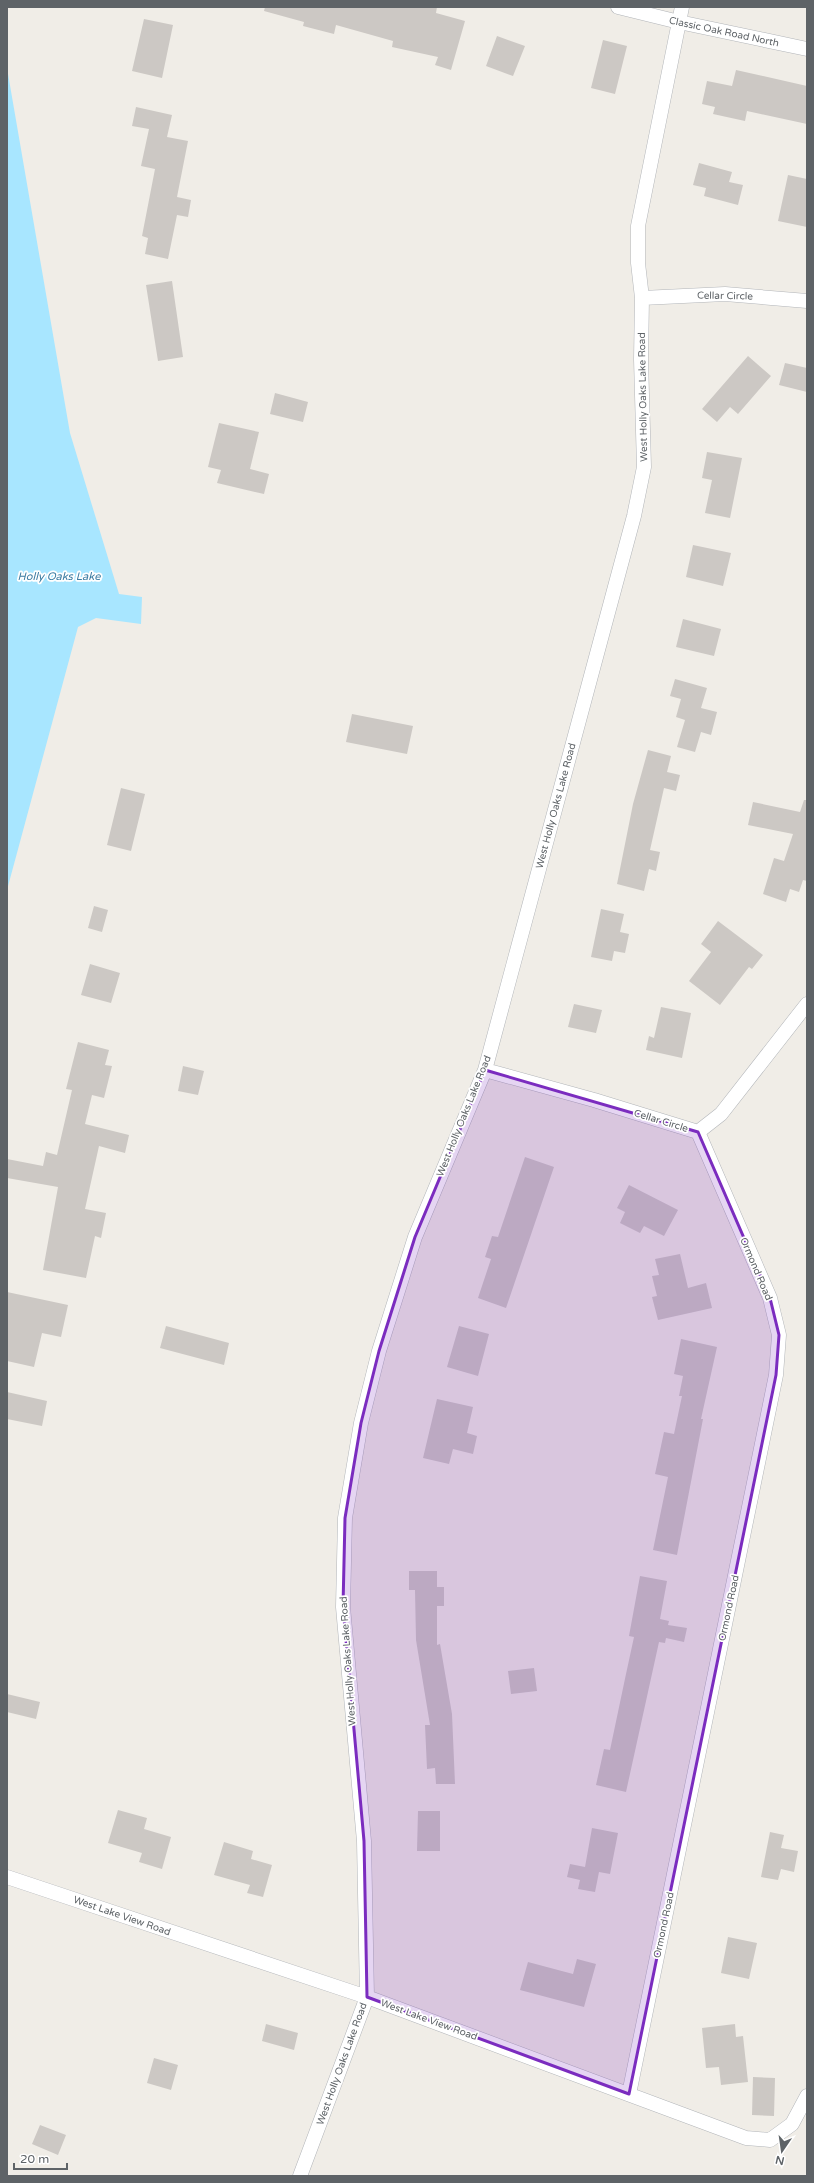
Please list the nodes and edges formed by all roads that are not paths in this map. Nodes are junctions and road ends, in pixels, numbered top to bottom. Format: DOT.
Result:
graph roads {
  1 [pos="618,7"];
  2 [pos="682,7"];
  3 [pos="679,22"];
  4 [pos="807,50"];
  5 [pos="642,298"];
  6 [pos="807,301"];
  7 [pos="807,1004"];
  8 [pos="485,1070"];
  9 [pos="698,1132"];
  10 [pos="7,1877"];
  11 [pos="367,1997"];
  12 [pos="629,2094"];
  13 [pos="807,2096"];
  14 [pos="300,2176"];
  1 -- 3 [label="street, Classic Oak Road North"];
  2 -- 3 [label="street, West Holly Oaks Lake Road"];
  3 -- 4 [label="street, Classic Oak Road North"];
  3 -- 5 [label="street, West Holly Oaks Lake Road"];
  5 -- 6 [label="street, Cellar Circle"];
  5 -- 8 [label="street, West Holly Oaks Lake Road"];
  7 -- 9 [label="street, Cellar Circle"];
  8 -- 9 [label="street, Cellar Circle"];
  8 -- 11 [label="street, West Holly Oaks Lake Road"];
  9 -- 12 [label="street, Ormond Road"];
  10 -- 11 [label="street, West Lake View Road"];
  11 -- 12 [label="street, West Lake View Road"];
  11 -- 14 [label="street, West Holly Oaks Lake Road"];
  12 -- 13 [label="street, West Lake View Road"];
}
